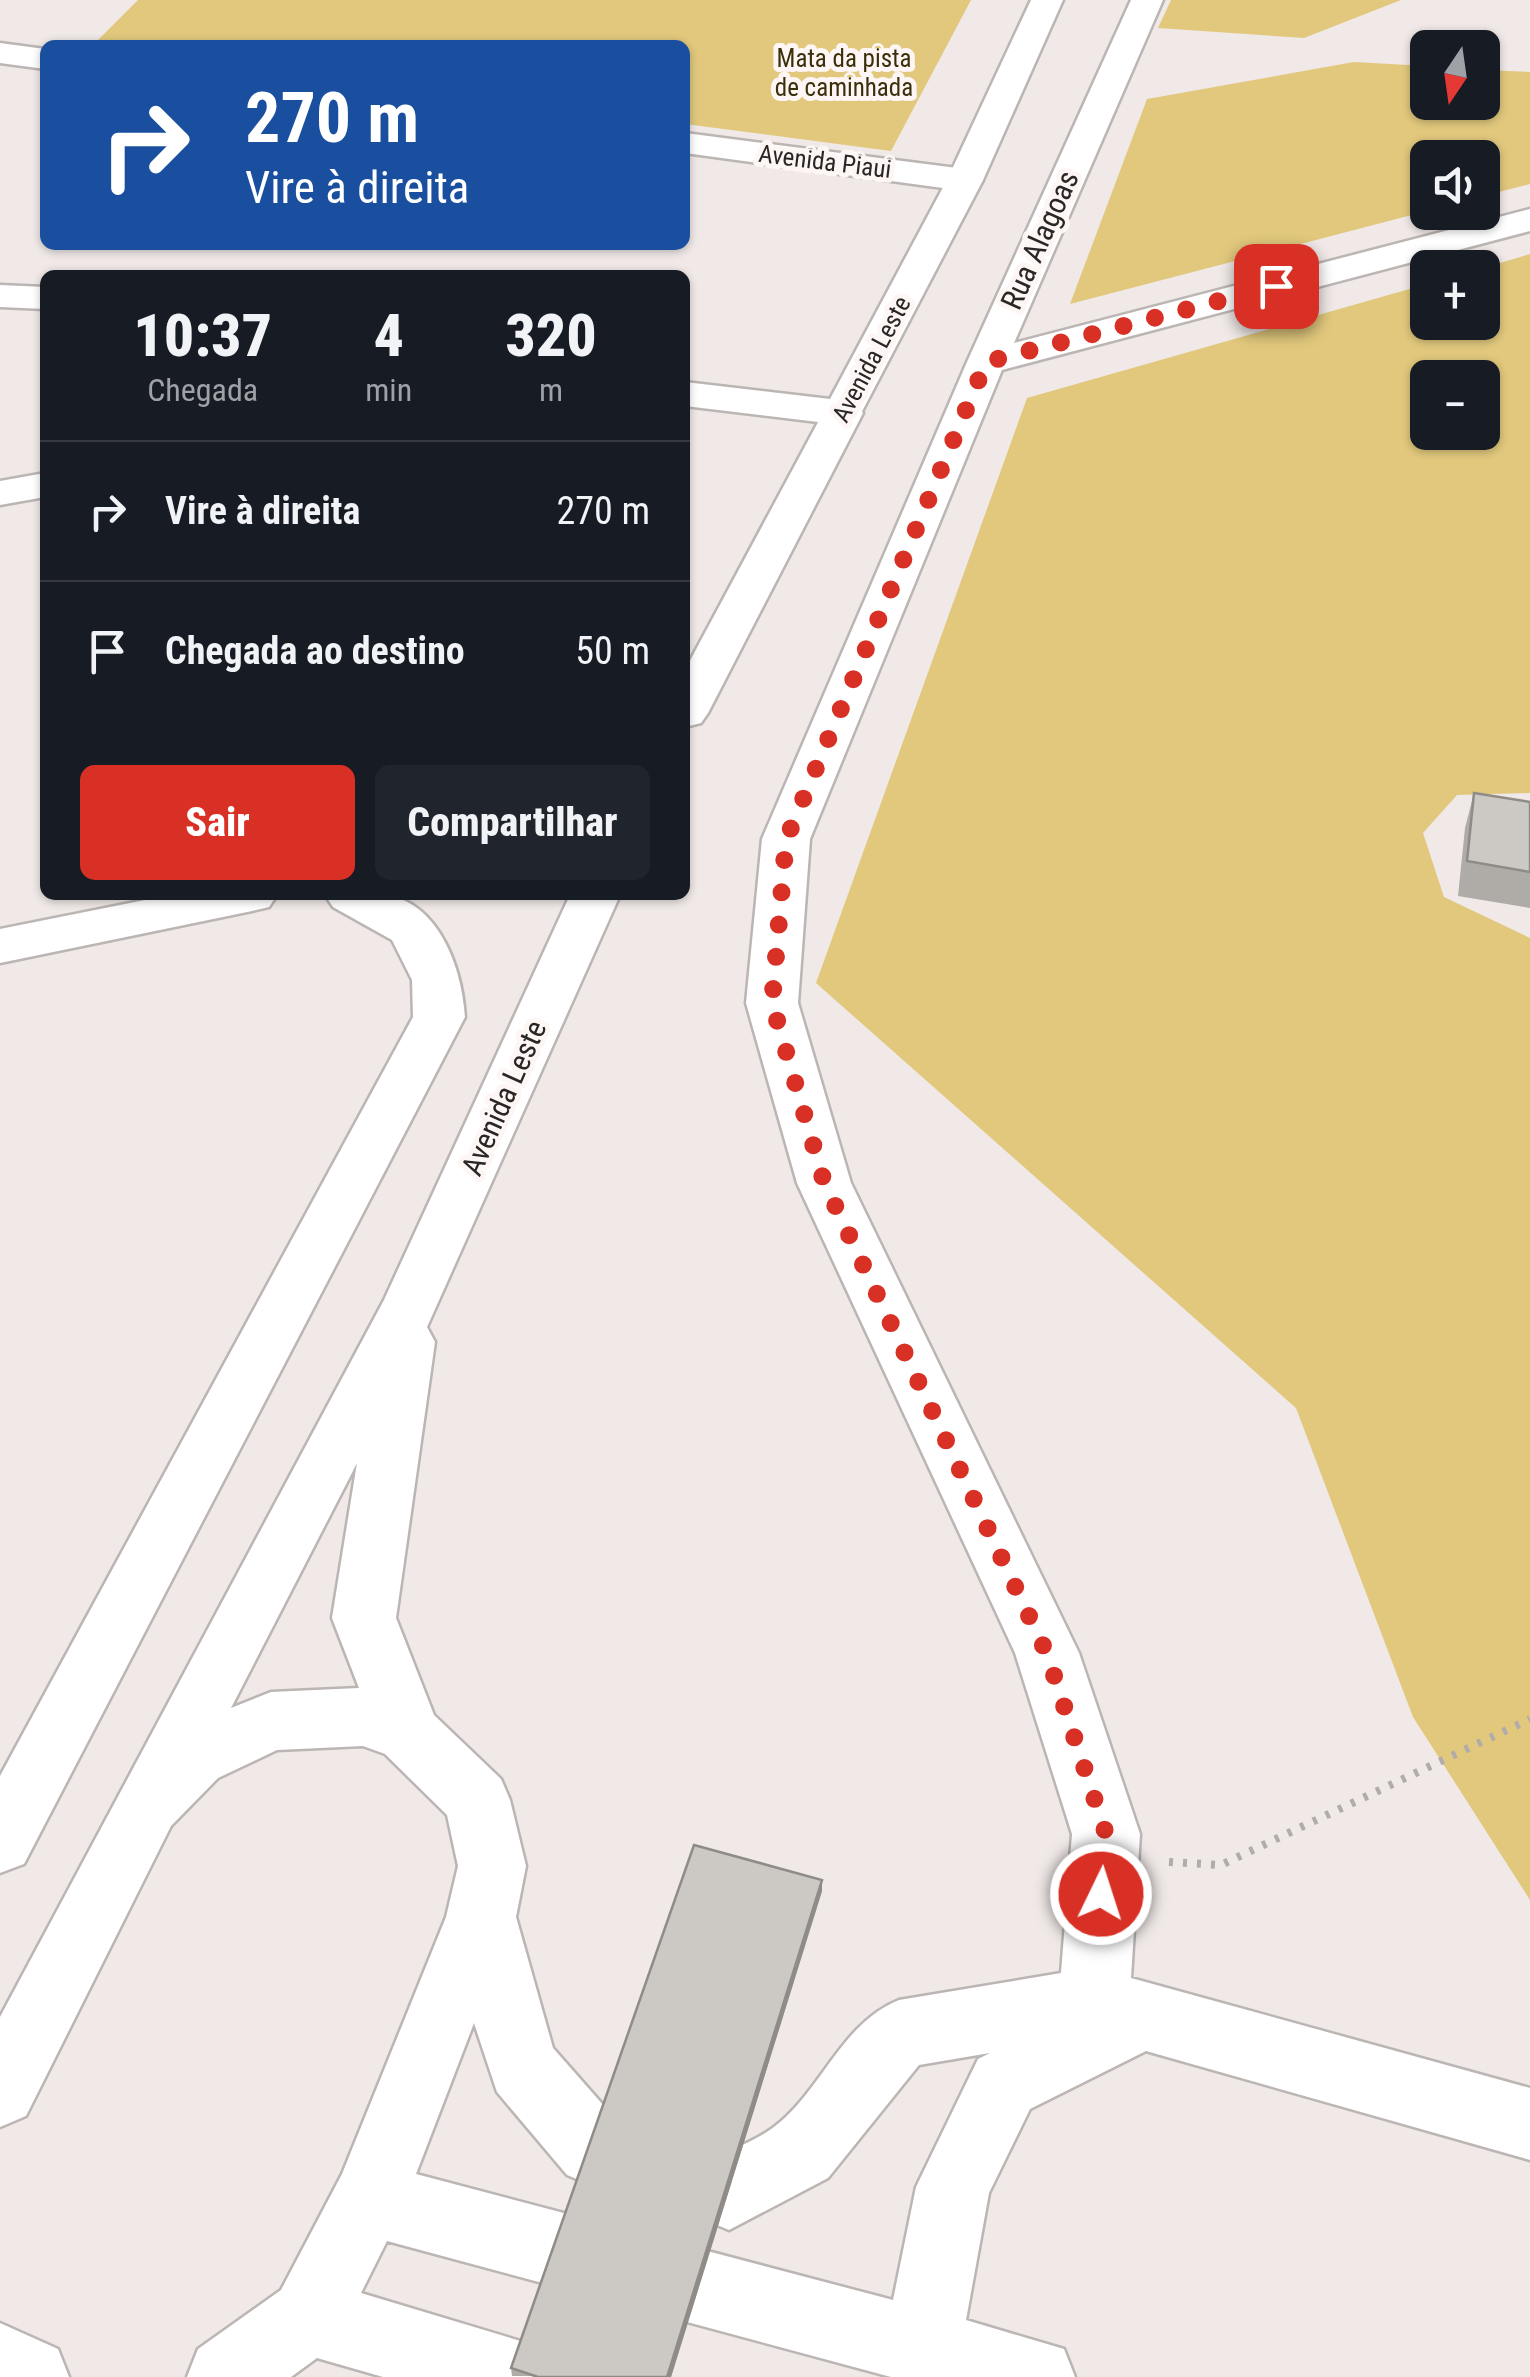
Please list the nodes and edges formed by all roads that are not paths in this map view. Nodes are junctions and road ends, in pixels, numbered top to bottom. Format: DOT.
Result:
graph roads {
  1 [pos="1047,0"];
  2 [pos="1147,0"];
  3 [pos="0,54"];
  4 [pos="40,58"];
  5 [pos="690,144"];
  6 [pos="965,180"];
  7 [pos="1530,220"];
  8 [pos="0,296"];
  9 [pos="40,298"];
  10 [pos="986,362"];
  11 [pos="690,395"];
  12 [pos="843,413"];
  13 [pos="40,487"];
  14 [pos="0,493"];
  15 [pos="690,704"];
  16 [pos="227,900"];
  17 [pos="359,900"];
  18 [pos="593,900"];
  19 [pos="0,946"];
  20 [pos="412,1300"];
  21 [pos="408,1733"];
  22 [pos="147,1805"];
  23 [pos="0,1842"];
  24 [pos="481,1917"];
  25 [pos="1119,2009"];
  26 [pos="0,2091"];
  27 [pos="1530,2124"];
  28 [pos="593,2148"];
  29 [pos="728,2192"];
  30 [pos="370,2200"];
  31 [pos="308,2317"];
  32 [pos="923,2345"];
  33 [pos="0,2362"];
  34 [pos="30,2377"];
  35 [pos="226,2377"];
  36 [pos="519,2377"];
  37 [pos="1036,2377"];
  1 -- 6 [label="street, Avenida Leste"];
  2 -- 10 [label="street, Rua Alagoas"];
  3 -- 4 [label="street"];
  5 -- 6 [label="street, Avenida Piaui"];
  6 -- 12 [label="street, Avenida Leste"];
  7 -- 10 [label="street"];
  8 -- 9 [label="street"];
  10 -- 25 [label="street, Rua Alagoas"];
  11 -- 12 [label="street"];
  12 -- 15 [label="street, Avenida Leste"];
  13 -- 14 [label="street"];
  16 -- 19 [label="street"];
  17 -- 23 [label="street"];
  18 -- 20 [label="street, Avenida Leste"];
  20 -- 21 [label="street"];
  20 -- 22 [label="street"];
  21 -- 22 [label="street"];
  21 -- 24 [label="street"];
  22 -- 26 [label="street"];
  24 -- 28 [label="street"];
  24 -- 30 [label="street"];
  25 -- 27 [label="street"];
  25 -- 29 [label="street"];
  25 -- 32 [label="street"];
  30 -- 31 [label="street"];
  30 -- 32 [label="street"];
  31 -- 35 [label="street"];
  31 -- 36 [label="street"];
  32 -- 37 [label="street"];
  33 -- 34 [label="street"];
}
